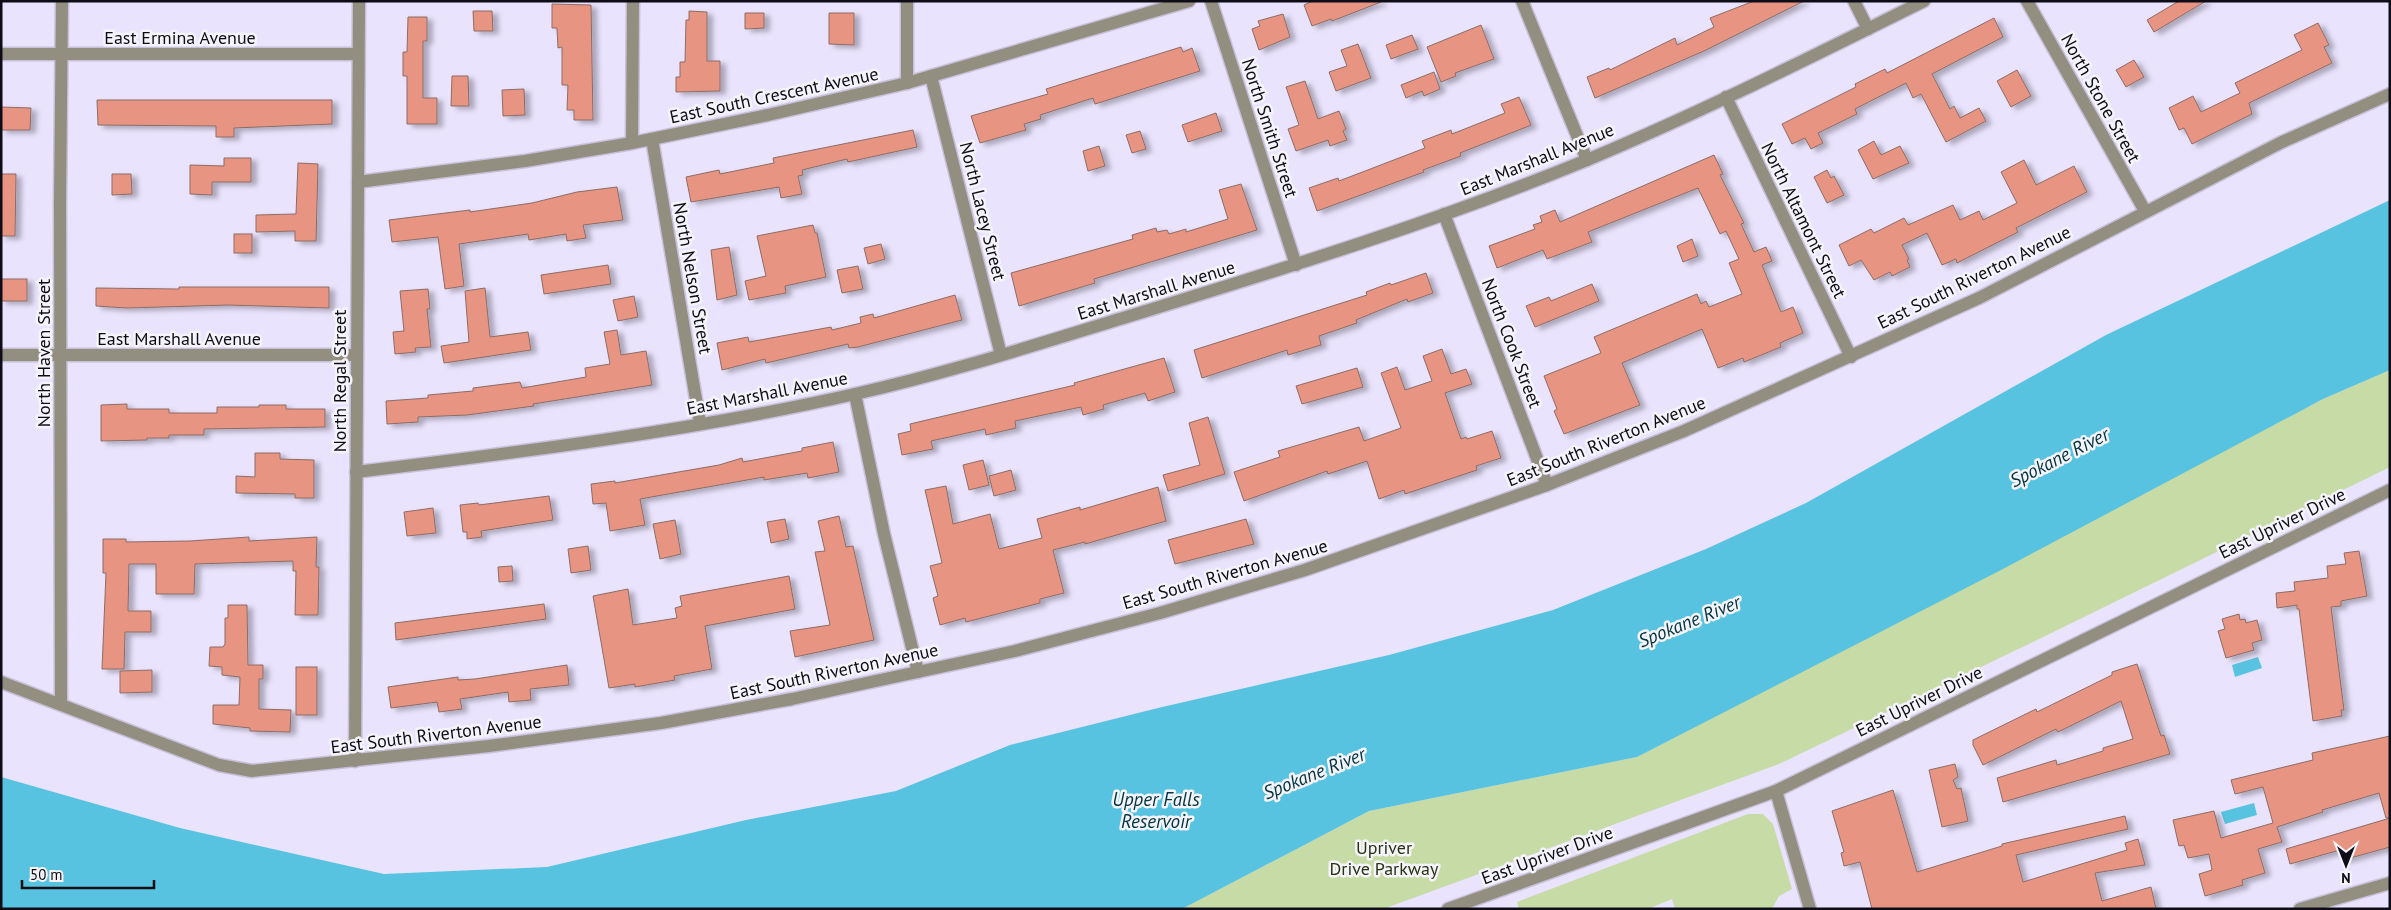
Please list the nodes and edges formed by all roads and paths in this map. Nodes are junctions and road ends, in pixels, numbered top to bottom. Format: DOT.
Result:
graph roads {
  1 [pos="62,1"];
  2 [pos="359,1"];
  3 [pos="633,1"];
  4 [pos="907,1"];
  5 [pos="1211,1"];
  6 [pos="1522,1"];
  7 [pos="1854,1"];
  8 [pos="1924,1"];
  9 [pos="2027,1"];
  10 [pos="1183,2"];
  11 [pos="1868,29"];
  12 [pos="1,54"];
  13 [pos="62,54"];
  14 [pos="358,54"];
  15 [pos="931,76"];
  16 [pos="907,83"];
  17 [pos="2390,94"];
  18 [pos="1726,97"];
  19 [pos="652,139"];
  20 [pos="632,143"];
  21 [pos="1587,160"];
  22 [pos="358,182"];
  23 [pos="2145,211"];
  24 [pos="1444,214"];
  25 [pos="1296,265"];
  26 [pos="1,355"];
  27 [pos="60,355"];
  28 [pos="357,355"];
  29 [pos="1001,355"];
  30 [pos="1851,357"];
  31 [pos="855,394"];
  32 [pos="700,424"];
  33 [pos="356,472"];
  34 [pos="1547,485"];
  35 [pos="2390,490"];
  36 [pos="918,672"];
  37 [pos="1,682"];
  38 [pos="61,704"];
  39 [pos="355,761"];
  40 [pos="1776,791"];
  41 [pos="2390,883"];
  42 [pos="1448,909"];
  43 [pos="1810,909"];
  44 [pos="2300,909"];
  1 -- 13 [label="street, North Haven Street"];
  2 -- 14 [label="street, North Regal Street"];
  3 -- 20 [label="street"];
  4 -- 16 [label="street"];
  5 -- 25 [label="street, North Smith Street"];
  6 -- 21 [label="street"];
  7 -- 11 [label="street"];
  8 -- 11 [label="street, East Marshall Avenue"];
  9 -- 23 [label="street, North Stone Street"];
  10 -- 15 [label="street, East South Crescent Avenue"];
  11 -- 18 [label="street, East Marshall Avenue"];
  12 -- 13 [label="street, East Ermina Avenue"];
  13 -- 14 [label="street, East Ermina Avenue"];
  13 -- 27 [label="street, North Haven Street"];
  14 -- 22 [label="street, North Regal Street"];
  15 -- 16 [label="street, East South Crescent Avenue"];
  15 -- 29 [label="street, North Lacey Street"];
  16 -- 19 [label="street, East South Crescent Avenue"];
  17 -- 23 [label="street, East South Riverton Avenue"];
  18 -- 21 [label="street, East Marshall Avenue"];
  18 -- 30 [label="street, North Altamont Street"];
  19 -- 20 [label="street, East South Crescent Avenue"];
  19 -- 32 [label="street, North Nelson Street"];
  20 -- 22 [label="street, East South Crescent Avenue"];
  21 -- 24 [label="street, East Marshall Avenue"];
  22 -- 28 [label="street, North Regal Street"];
  23 -- 30 [label="street, East South Riverton Avenue"];
  24 -- 25 [label="street, East Marshall Avenue"];
  24 -- 34 [label="street, North Cook Street"];
  25 -- 29 [label="street, East Marshall Avenue"];
  26 -- 27 [label="street, East Marshall Avenue"];
  27 -- 28 [label="street, East Marshall Avenue"];
  27 -- 38 [label="street, North Haven Street"];
  28 -- 33 [label="street, North Regal Street"];
  29 -- 31 [label="street, East Marshall Avenue"];
  30 -- 34 [label="street, East South Riverton Avenue"];
  31 -- 32 [label="street, East Marshall Avenue"];
  31 -- 36 [label="street"];
  32 -- 33 [label="street, East Marshall Avenue"];
  33 -- 39 [label="street, North Regal Street"];
  34 -- 36 [label="street, East South Riverton Avenue"];
  35 -- 40 [label="street, East Upriver Drive"];
  36 -- 39 [label="street, East South Riverton Avenue"];
  37 -- 38 [label="street, East South Riverton Avenue"];
  38 -- 39 [label="street, East South Riverton Avenue"];
  40 -- 42 [label="street, East Upriver Drive"];
  40 -- 43 [label="street"];
  41 -- 44 [label="street"];
}
